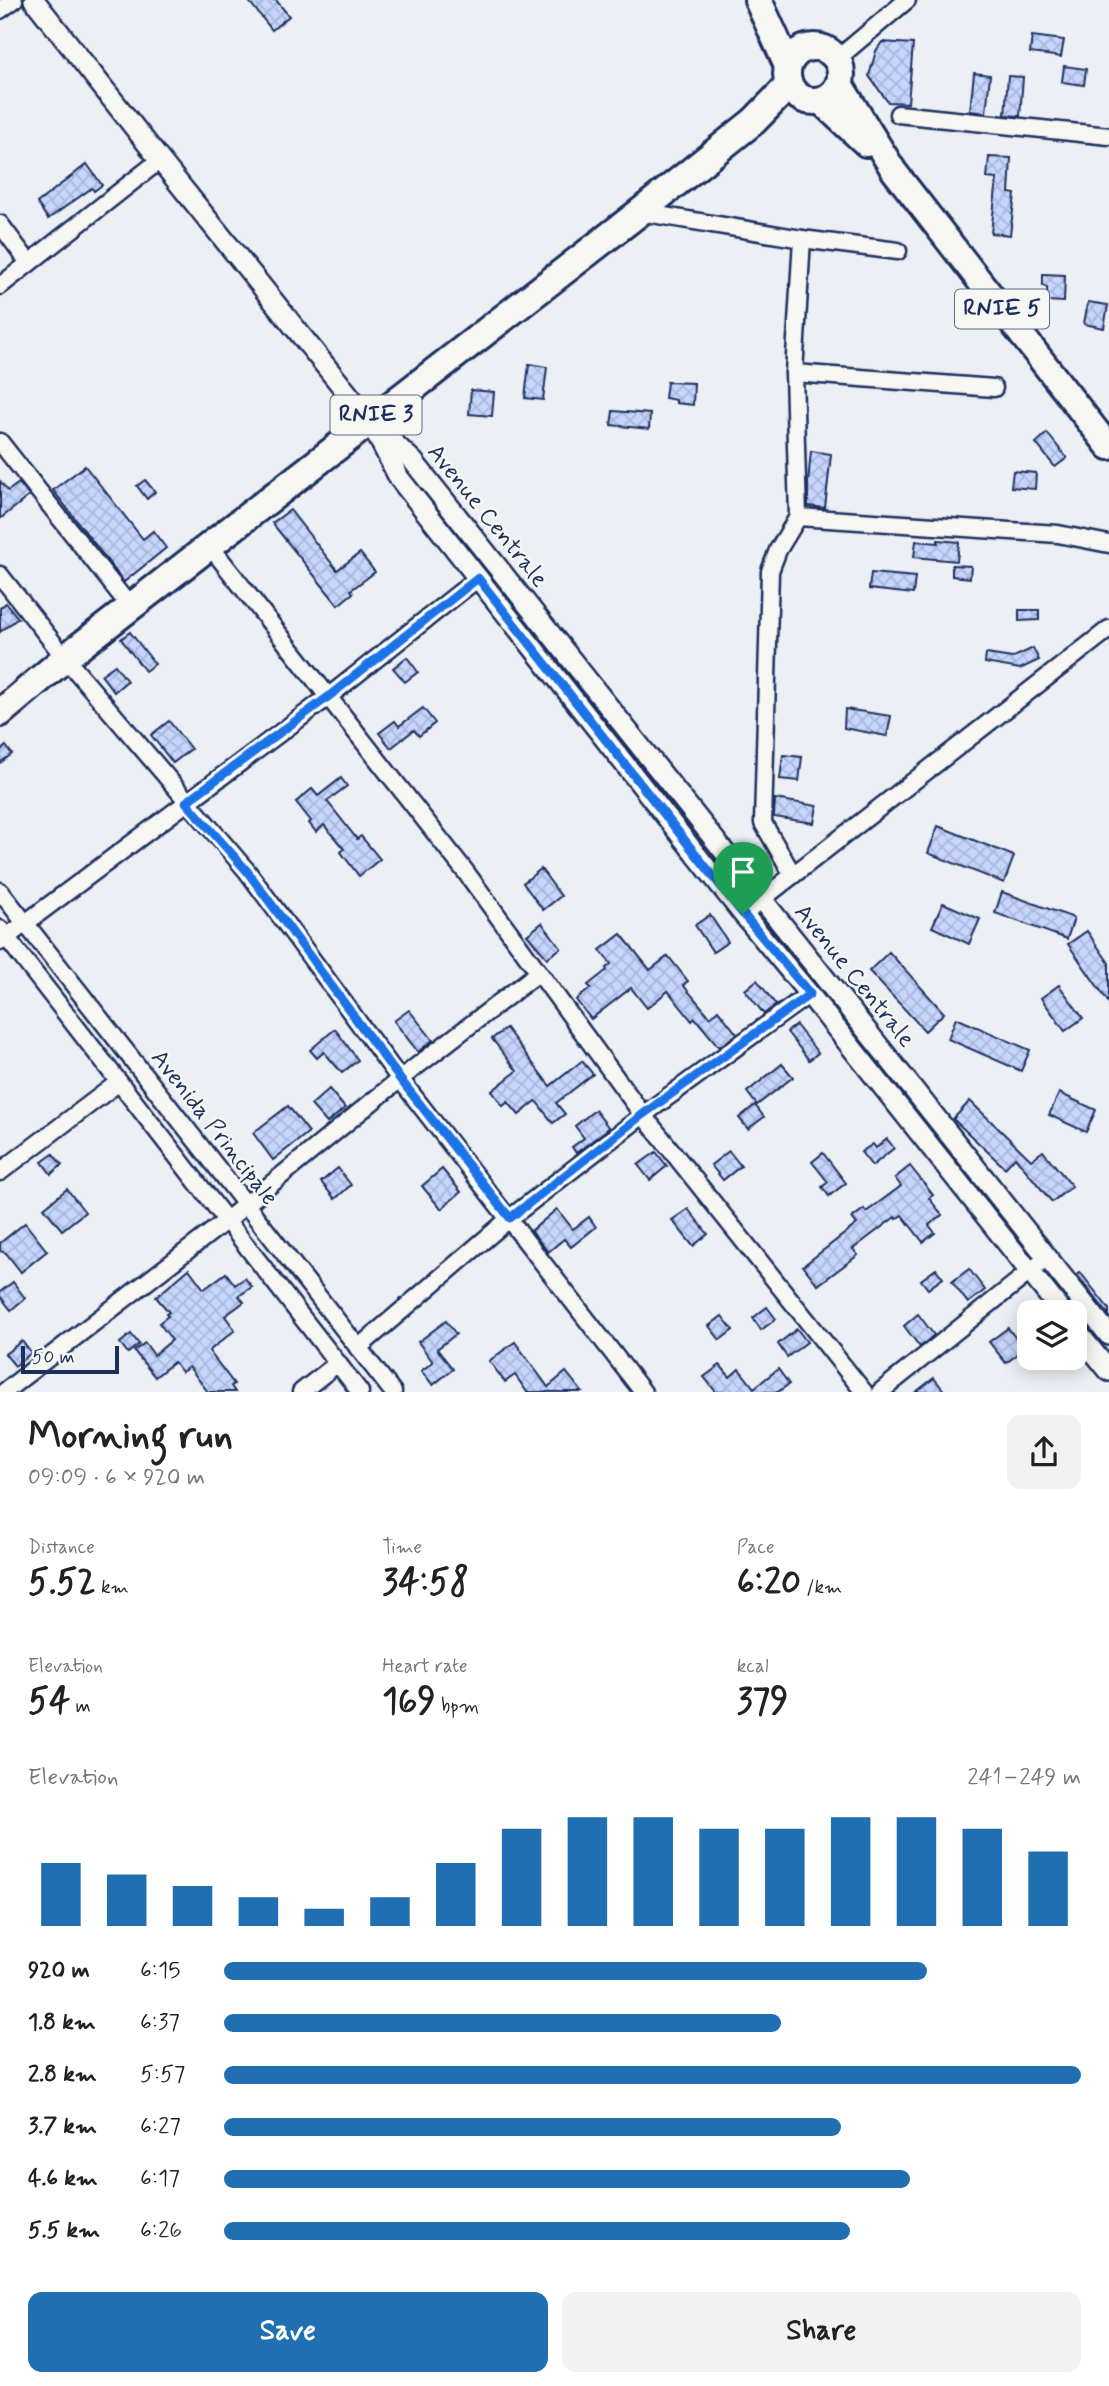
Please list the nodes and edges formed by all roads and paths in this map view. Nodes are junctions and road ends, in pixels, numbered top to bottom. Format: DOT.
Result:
graph roads {
  1 [pos="14,0"];
  2 [pos="34,0"];
  3 [pos="760,0"];
  4 [pos="907,0"];
  5 [pos="0,10"];
  6 [pos="811,47"];
  7 [pos="838,71"];
  8 [pos="800,88"];
  9 [pos="898,114"];
  10 [pos="1109,136"];
  11 [pos="160,160"];
  12 [pos="894,171"];
  13 [pos="640,212"];
  14 [pos="0,224"];
  15 [pos="802,239"];
  16 [pos="898,251"];
  17 [pos="29,263"];
  18 [pos="0,286"];
  19 [pos="794,373"];
  20 [pos="994,388"];
  21 [pos="369,420"];
  22 [pos="0,442"];
  23 [pos="1109,447"];
  24 [pos="798,517"];
  25 [pos="1109,544"];
  26 [pos="210,546"];
  27 [pos="0,575"];
  28 [pos="478,578"];
  29 [pos="131,608"];
  30 [pos="1109,629"];
  31 [pos="65,658"];
  32 [pos="328,697"];
  33 [pos="0,713"];
  34 [pos="186,802"];
  35 [pos="793,875"];
  36 [pos="0,891"];
  37 [pos="761,900"];
  38 [pos="743,914"];
  39 [pos="25,923"];
  40 [pos="2,936"];
  41 [pos="538,973"];
  42 [pos="810,994"];
  43 [pos="400,1079"];
  44 [pos="119,1082"];
  45 [pos="642,1115"];
  46 [pos="0,1172"];
  47 [pos="246,1205"];
  48 [pos="510,1218"];
  49 [pos="227,1220"];
  50 [pos="1047,1258"];
  51 [pos="1029,1272"];
  52 [pos="1052,1300"];
  53 [pos="1109,1335"];
  54 [pos="1087,1344"];
  55 [pos="358,1348"];
  56 [pos="338,1363"];
  57 [pos="1109,1371"];
  58 [pos="4,1392"];
  59 [pos="301,1392"];
  60 [pos="360,1392"];
  61 [pos="393,1392"];
  62 [pos="643,1392"];
  63 [pos="864,1392"];
  64 [pos="880,1392"];
  1 -- 5 [label="street"];
  2 -- 11 [label="street"];
  3 -- 6 [label="highway"];
  3 -- 8 [label="highway"];
  4 -- 7 [label="street"];
  6 -- 7 [label="highway"];
  6 -- 8 [label="highway, RNIE 3"];
  7 -- 8 [label="highway, RNIE 3"];
  7 -- 12 [label="main road, RNIE 5"];
  8 -- 12 [label="main road, RNIE 5"];
  8 -- 13 [label="highway, RNIE 3"];
  9 -- 10 [label="street"];
  11 -- 17 [label="street"];
  11 -- 21 [label="street"];
  12 -- 23 [label="main road, RNIE 5"];
  13 -- 15 [label="street"];
  13 -- 21 [label="highway, RNIE 3"];
  14 -- 17 [label="street"];
  15 -- 16 [label="street"];
  15 -- 19 [label="street"];
  17 -- 18 [label="street"];
  19 -- 20 [label="street"];
  19 -- 24 [label="street"];
  21 -- 26 [label="highway, RNIE 3"];
  21 -- 28 [label="street, Avenue Centrale"];
  21 -- 37 [label="street, Avenue Centrale"];
  22 -- 29 [label="street"];
  24 -- 25 [label="street"];
  24 -- 35 [label="street"];
  26 -- 29 [label="highway, RNIE 3"];
  26 -- 32 [label="street"];
  27 -- 31 [label="street"];
  28 -- 32 [label="street"];
  28 -- 38 [label="street, Avenue Centrale"];
  29 -- 31 [label="highway, RNIE 3"];
  30 -- 35 [label="street"];
  31 -- 33 [label="highway, RNIE 3"];
  31 -- 34 [label="street"];
  32 -- 34 [label="street"];
  32 -- 41 [label="street"];
  34 -- 39 [label="street"];
  34 -- 43 [label="street"];
  35 -- 37 [label="street"];
  36 -- 39 [label="street, Avenida Principale"];
  37 -- 38 [label="street"];
  37 -- 50 [label="street, Avenue Centrale"];
  38 -- 42 [label="street, Avenue Centrale"];
  39 -- 40 [label="street"];
  39 -- 47 [label="street, Avenida Principale"];
  40 -- 44 [label="street, Avenida Principale"];
  41 -- 43 [label="street"];
  41 -- 45 [label="street"];
  42 -- 45 [label="street"];
  42 -- 51 [label="street, Avenue Centrale"];
  43 -- 47 [label="street"];
  43 -- 48 [label="street"];
  44 -- 46 [label="street"];
  44 -- 49 [label="street, Avenida Principale"];
  45 -- 48 [label="street"];
  45 -- 63 [label="street"];
  47 -- 49 [label="street"];
  47 -- 55 [label="street, Avenida Principale"];
  48 -- 55 [label="street"];
  48 -- 62 [label="street"];
  49 -- 56 [label="street, Avenida Principale"];
  49 -- 58 [label="street"];
  50 -- 51 [label="street"];
  50 -- 53 [label="street, Avenue Centrale"];
  51 -- 52 [label="street, Avenue Centrale"];
  51 -- 64 [label="street"];
  54 -- 57 [label="street"];
  55 -- 61 [label="street, Avenida Principale"];
  56 -- 59 [label="street"];
  56 -- 60 [label="street, Avenida Principale"];
}
